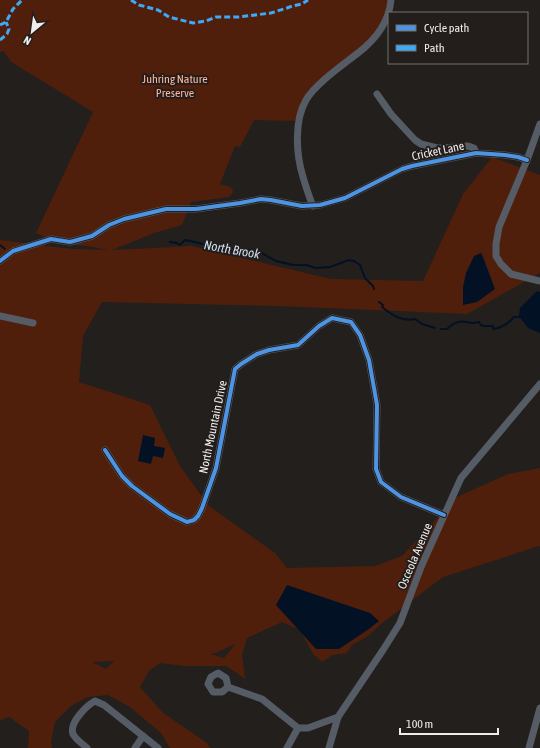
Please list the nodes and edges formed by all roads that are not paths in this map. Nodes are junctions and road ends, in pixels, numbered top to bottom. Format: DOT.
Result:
graph roads {
  1 [pos="391,0"];
  2 [pos="389,12"];
  3 [pos="388,15"];
  4 [pos="377,94"];
  5 [pos="540,124"];
  6 [pos="476,153"];
  7 [pos="527,160"];
  8 [pos="313,206"];
  9 [pos="0,261"];
  10 [pos="540,281"];
  11 [pos="0,316"];
  12 [pos="33,322"];
  13 [pos="540,384"];
  14 [pos="105,450"];
  15 [pos="444,515"];
  16 [pos="228,687"];
  17 [pos="540,708"];
  18 [pos="338,717"];
  19 [pos="298,728"];
  20 [pos="143,736"];
  21 [pos="157,747"];
  22 [pos="87,748"];
  23 [pos="135,748"];
  24 [pos="146,748"];
  25 [pos="287,748"];
  26 [pos="329,748"];
  27 [pos="529,748"];
  1 -- 2 [label="street"];
  3 -- 8 [label="street"];
  4 -- 6 [label="street"];
  5 -- 7 [label="street"];
  6 -- 7 [label="street, Cricket Lane"];
  6 -- 8 [label="street, Cricket Lane"];
  7 -- 10 [label="street"];
  8 -- 9 [label="street, Cricket Lane"];
  11 -- 12 [label="street"];
  13 -- 15 [label="street, Osceola Avenue"];
  14 -- 15 [label="street, North Mountain Drive"];
  15 -- 18 [label="street, Osceola Avenue"];
  16 -- 19 [label="street"];
  17 -- 27 [label="street"];
  18 -- 19 [label="street"];
  18 -- 26 [label="street, Osceola Avenue"];
  19 -- 25 [label="street"];
  20 -- 21 [label="street"];
  20 -- 22 [label="street"];
  20 -- 23 [label="street"];
  21 -- 24 [label="street"];
}
